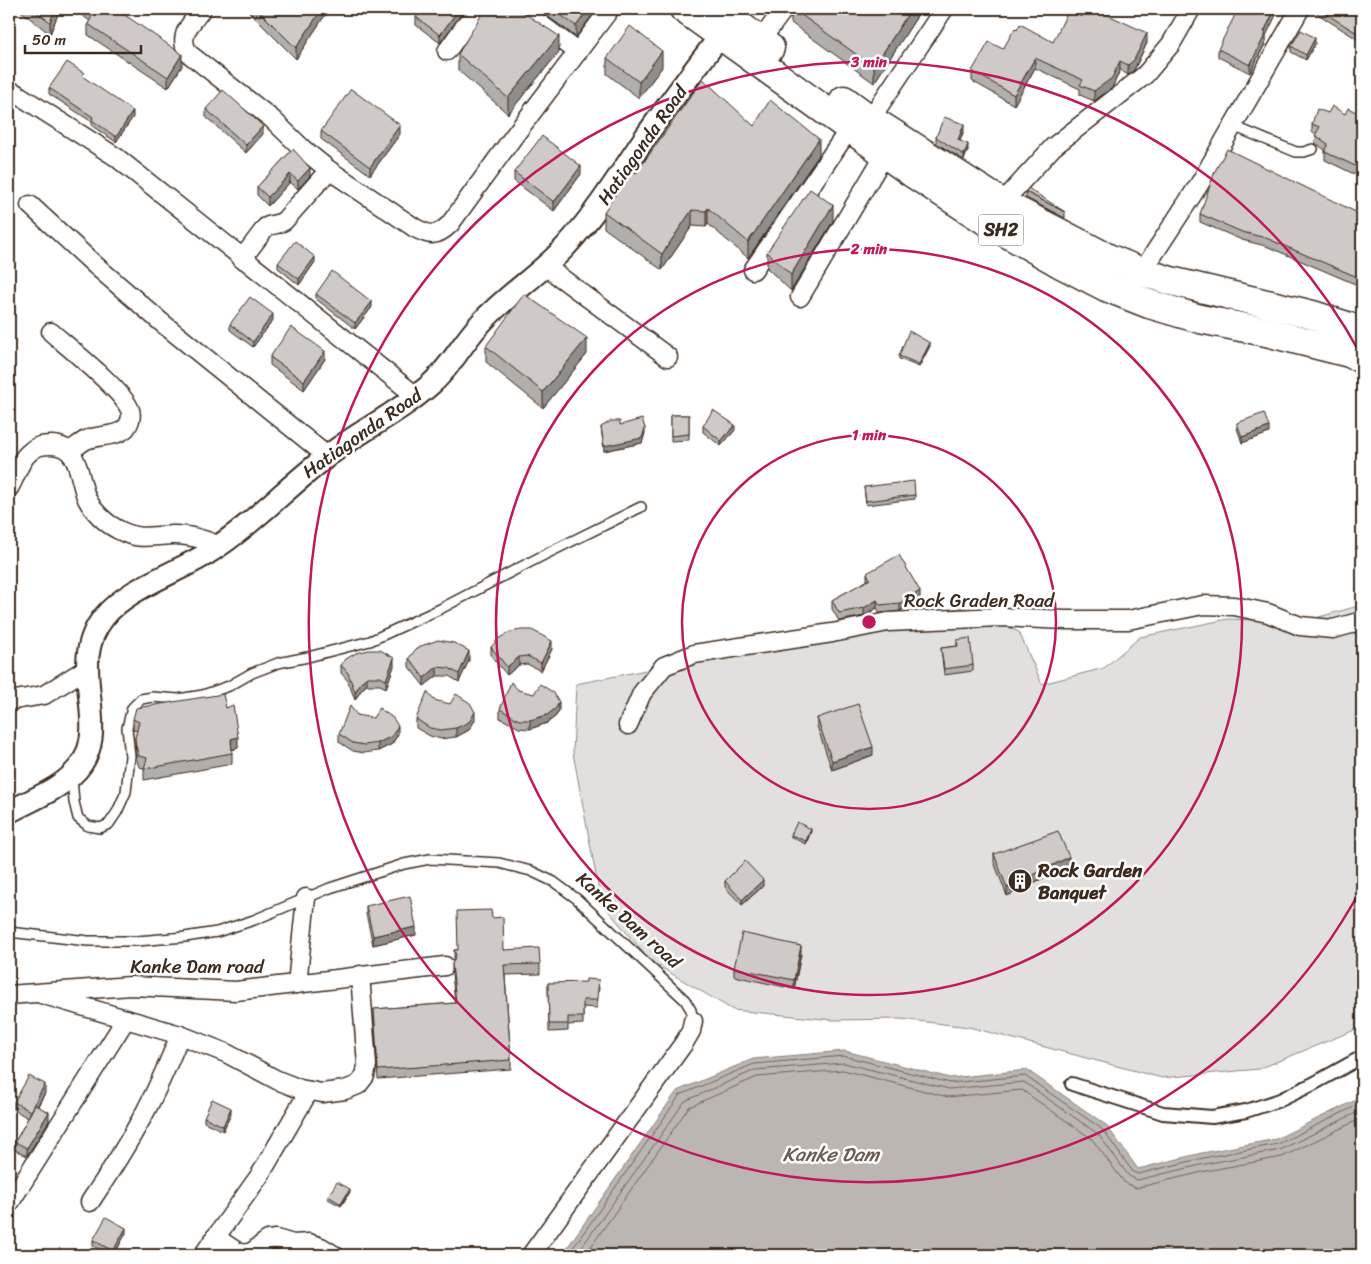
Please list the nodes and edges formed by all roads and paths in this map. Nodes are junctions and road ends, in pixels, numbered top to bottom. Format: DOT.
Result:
graph roads {
  1 [pos="202,9"];
  2 [pos="478,9"];
  3 [pos="520,9"];
  4 [pos="610,9"];
  5 [pos="684,9"];
  6 [pos="784,9"];
  7 [pos="944,9"];
  8 [pos="1191,9"];
  9 [pos="1300,9"];
  10 [pos="724,21"];
  11 [pos="760,41"];
  12 [pos="447,51"];
  13 [pos="578,52"];
  14 [pos="9,90"];
  15 [pos="1233,126"];
  16 [pos="860,128"];
  17 [pos="1312,148"];
  18 [pos="886,154"];
  19 [pos="329,170"];
  20 [pos="1002,203"];
  21 [pos="30,205"];
  22 [pos="242,259"];
  23 [pos="545,266"];
  24 [pos="753,270"];
  25 [pos="1142,272"];
  26 [pos="800,297"];
  27 [pos="50,332"];
  28 [pos="1362,332"];
  29 [pos="668,358"];
  30 [pos="1362,360"];
  31 [pos="416,396"];
  32 [pos="70,451"];
  33 [pos="327,456"];
  34 [pos="9,488"];
  35 [pos="641,507"];
  36 [pos="220,546"];
  37 [pos="1362,621"];
  38 [pos="86,668"];
  39 [pos="9,701"];
  40 [pos="628,725"];
  41 [pos="71,776"];
  42 [pos="9,812"];
  43 [pos="306,898"];
  44 [pos="9,932"];
  45 [pos="445,966"];
  46 [pos="360,975"];
  47 [pos="297,984"];
  48 [pos="41,994"];
  49 [pos="9,996"];
  50 [pos="126,1019"];
  51 [pos="693,1021"];
  52 [pos="180,1035"];
  53 [pos="1362,1057"];
  54 [pos="1072,1084"];
  55 [pos="309,1091"];
  56 [pos="90,1202"];
  57 [pos="9,1204"];
  58 [pos="216,1237"];
  59 [pos="203,1255"];
  60 [pos="334,1255"];
  61 [pos="531,1255"];
  1 -- 19 [label="street"];
  2 -- 12 [label="street"];
  3 -- 13 [label="street"];
  4 -- 13 [label="street"];
  5 -- 10 [label="main road, SH2"];
  6 -- 11 [label="street"];
  7 -- 16 [label="street"];
  8 -- 20 [label="street"];
  9 -- 15 [label="street"];
  10 -- 11 [label="main road, SH2"];
  10 -- 16 [label="main road, SH2"];
  10 -- 23 [label="street, Hatiagonda Road"];
  11 -- 16 [label="main road, SH2"];
  13 -- 19 [label="street"];
  14 -- 22 [label="street"];
  15 -- 17 [label="lane"];
  15 -- 25 [label="street"];
  16 -- 18 [label="main road, SH2"];
  16 -- 20 [label="main road, SH2"];
  16 -- 24 [label="street"];
  18 -- 26 [label="street"];
  18 -- 30 [label="main road, SH2"];
  19 -- 22 [label="street"];
  20 -- 25 [label="main road, SH2"];
  21 -- 33 [label="street"];
  22 -- 31 [label="street"];
  23 -- 29 [label="street"];
  23 -- 31 [label="street, Hatiagonda Road"];
  25 -- 28 [label="main road, SH2"];
  27 -- 32 [label="street"];
  31 -- 33 [label="street, Hatiagonda Road"];
  32 -- 34 [label="street"];
  32 -- 36 [label="street"];
  33 -- 36 [label="street, Hatiagonda Road"];
  35 -- 41 [label="lane"];
  36 -- 38 [label="street, Hatiagonda Road"];
  37 -- 40 [label="street, Rock Graden Road"];
  38 -- 39 [label="street"];
  38 -- 41 [label="street, Hatiagonda Road"];
  41 -- 42 [label="street, Hatiagonda Road"];
  43 -- 44 [label="lane, Kanke Dam road"];
  43 -- 47 [label="street"];
  43 -- 51 [label="lane, Kanke Dam road"];
  45 -- 46 [label="street, Kanke Dam road"];
  46 -- 47 [label="street, Kanke Dam road"];
  46 -- 55 [label="street"];
  47 -- 48 [label="street, Kanke Dam road"];
  48 -- 49 [label="street, Kanke Dam road"];
  48 -- 50 [label="street"];
  50 -- 52 [label="street"];
  50 -- 57 [label="street"];
  51 -- 61 [label="street, Kanke Dam road"];
  52 -- 55 [label="street"];
  52 -- 56 [label="street"];
  53 -- 54 [label="street"];
  55 -- 58 [label="street"];
  58 -- 59 [label="street"];
  58 -- 60 [label="street"];
}
